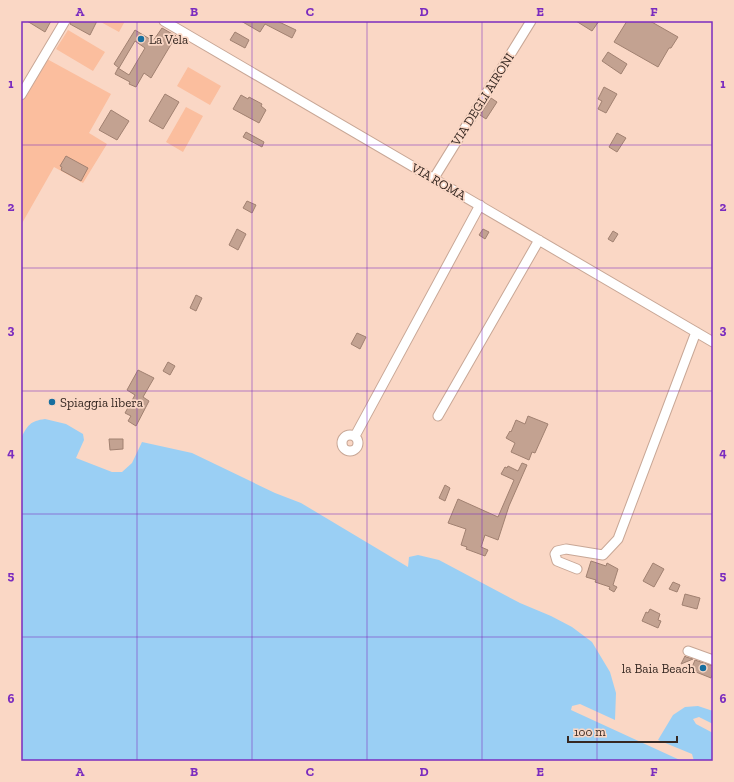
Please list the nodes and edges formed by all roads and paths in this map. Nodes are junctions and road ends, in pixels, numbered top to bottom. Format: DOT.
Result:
graph roads {
  1 [pos="65,21"];
  2 [pos="164,21"];
  3 [pos="531,21"];
  4 [pos="21,95"];
  5 [pos="434,178"];
  6 [pos="480,205"];
  7 [pos="539,240"];
  8 [pos="696,332"];
  9 [pos="713,342"];
  10 [pos="438,416"];
  11 [pos="355,436"];
  12 [pos="577,569"];
  13 [pos="688,651"];
  14 [pos="713,660"];
  1 -- 4 [label="street"];
  2 -- 5 [label="street, VIA ROMA"];
  3 -- 5 [label="street, VIA DEGLI AIRONI"];
  5 -- 6 [label="street, VIA ROMA"];
  6 -- 7 [label="street, VIA ROMA"];
  6 -- 11 [label="street"];
  7 -- 8 [label="street, VIA ROMA"];
  7 -- 10 [label="street"];
  8 -- 9 [label="street, VIA ROMA"];
  8 -- 12 [label="street"];
  13 -- 14 [label="street"];
}
